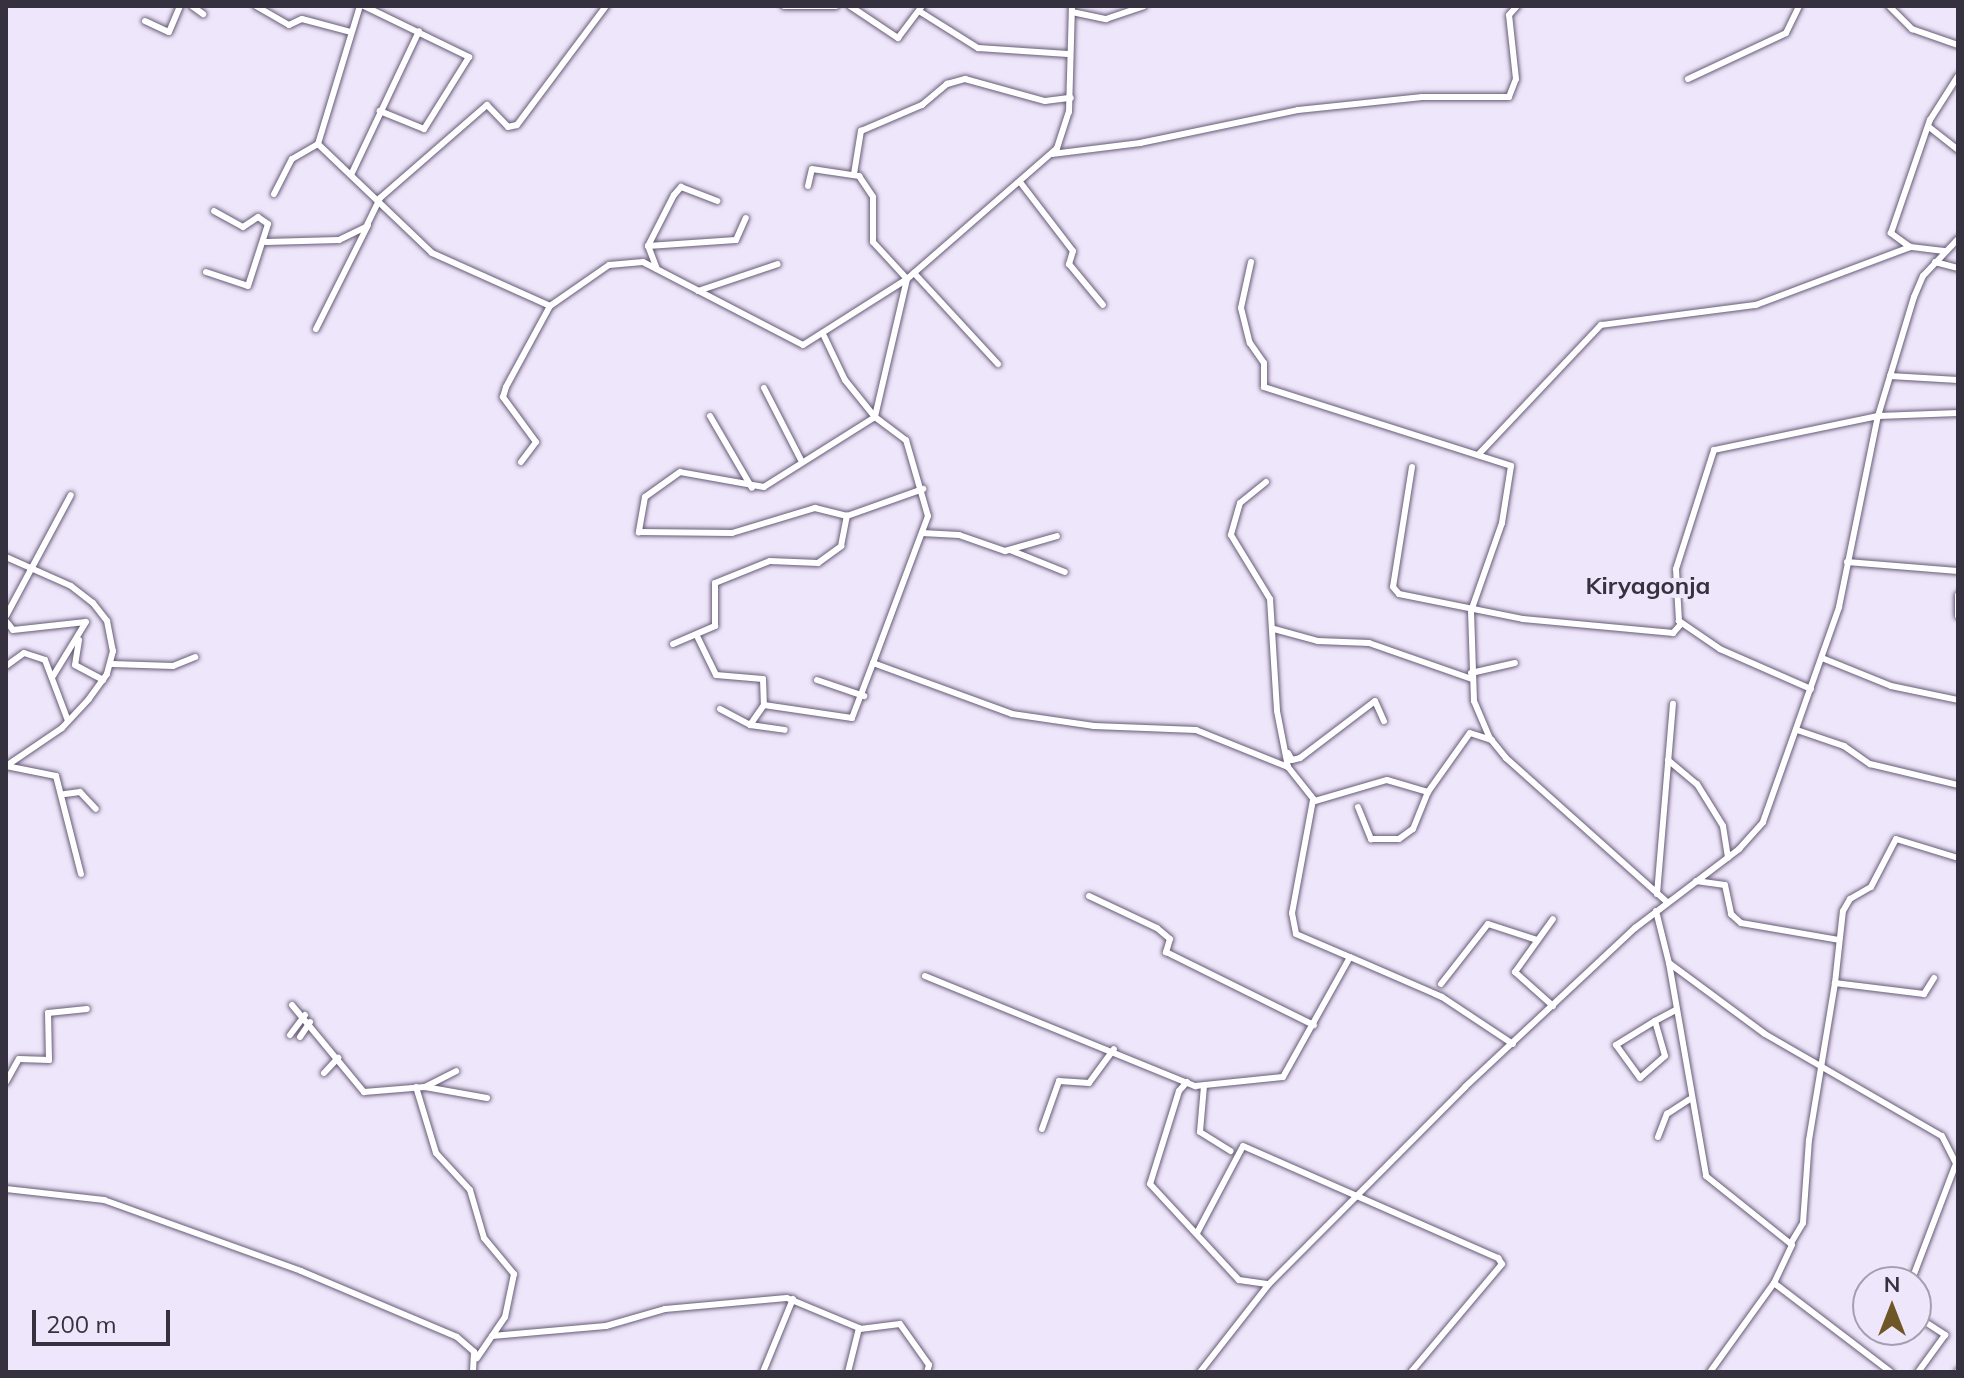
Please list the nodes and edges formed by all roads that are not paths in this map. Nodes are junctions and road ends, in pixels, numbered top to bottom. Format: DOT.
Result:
graph roads {
  1 [pos="180,6"];
  2 [pos="192,6"];
  3 [pos="256,6"];
  4 [pos="362,6"];
  5 [pos="606,6"];
  6 [pos="784,6"];
  7 [pos="836,6"];
  8 [pos="850,6"];
  9 [pos="1144,6"];
  10 [pos="1517,6"];
  11 [pos="1799,6"];
  12 [pos="1889,6"];
  13 [pos="921,8"];
  14 [pos="1072,9"];
  15 [pos="203,14"];
  16 [pos="145,21"];
  17 [pos="419,31"];
  18 [pos="351,32"];
  19 [pos="1958,45"];
  20 [pos="1068,54"];
  21 [pos="1958,76"];
  22 [pos="1688,79"];
  23 [pos="1071,98"];
  24 [pos="380,111"];
  25 [pos="1929,127"];
  26 [pos="318,144"];
  27 [pos="1958,150"];
  28 [pos="1052,154"];
  29 [pos="854,174"];
  30 [pos="351,175"];
  31 [pos="1020,182"];
  32 [pos="808,186"];
  33 [pos="274,194"];
  34 [pos="380,198"];
  35 [pos="717,201"];
  36 [pos="214,211"];
  37 [pos="746,218"];
  38 [pos="368,225"];
  39 [pos="1958,239"];
  40 [pos="266,242"];
  41 [pos="648,246"];
  42 [pos="1910,247"];
  43 [pos="1944,251"];
  44 [pos="1251,262"];
  45 [pos="1935,262"];
  46 [pos="778,264"];
  47 [pos="1958,268"];
  48 [pos="206,272"];
  49 [pos="658,273"];
  50 [pos="914,273"];
  51 [pos="907,279"];
  52 [pos="698,291"];
  53 [pos="1103,305"];
  54 [pos="550,306"];
  55 [pos="316,329"];
  56 [pos="824,336"];
  57 [pos="998,364"];
  58 [pos="1890,376"];
  59 [pos="1958,380"];
  60 [pos="764,388"];
  61 [pos="1958,413"];
  62 [pos="710,416"];
  63 [pos="1878,416"];
  64 [pos="875,417"];
  65 [pos="1478,455"];
  66 [pos="521,462"];
  67 [pos="802,462"];
  68 [pos="1412,467"];
  69 [pos="1266,482"];
  70 [pos="752,488"];
  71 [pos="923,489"];
  72 [pos="71,495"];
  73 [pos="847,516"];
  74 [pos="922,533"];
  75 [pos="1057,536"];
  76 [pos="1010,550"];
  77 [pos="6,557"];
  78 [pos="1847,562"];
  79 [pos="33,571"];
  80 [pos="1958,571"];
  81 [pos="1065,572"];
  82 [pos="1958,595"];
  83 [pos="1471,611"];
  84 [pos="1958,616"];
  85 [pos="6,619"];
  86 [pos="1682,623"];
  87 [pos="1274,629"];
  88 [pos="697,636"];
  89 [pos="79,640"];
  90 [pos="673,644"];
  91 [pos="195,657"];
  92 [pos="1822,658"];
  93 [pos="873,663"];
  94 [pos="1515,663"];
  95 [pos="112,664"];
  96 [pos="6,666"];
  97 [pos="53,676"];
  98 [pos="1472,676"];
  99 [pos="103,680"];
  100 [pos="817,680"];
  101 [pos="1811,689"];
  102 [pos="864,696"];
  103 [pos="1958,700"];
  104 [pos="1673,704"];
  105 [pos="764,705"];
  106 [pos="720,709"];
  107 [pos="68,721"];
  108 [pos="1384,721"];
  109 [pos="750,725"];
  110 [pos="785,730"];
  111 [pos="1797,730"];
  112 [pos="1492,740"];
  113 [pos="1288,753"];
  114 [pos="1668,760"];
  115 [pos="6,766"];
  116 [pos="1288,767"];
  117 [pos="1958,785"];
  118 [pos="1428,792"];
  119 [pos="65,794"];
  120 [pos="1313,800"];
  121 [pos="1358,807"];
  122 [pos="96,809"];
  123 [pos="1728,858"];
  124 [pos="1958,858"];
  125 [pos="81,874"];
  126 [pos="1696,881"];
  127 [pos="1657,894"];
  128 [pos="1089,896"];
  129 [pos="1667,902"];
  130 [pos="1656,911"];
  131 [pos="1553,919"];
  132 [pos="1537,940"];
  133 [pos="1839,940"];
  134 [pos="1350,957"];
  135 [pos="1669,963"];
  136 [pos="925,976"];
  137 [pos="1934,978"];
  138 [pos="1835,983"];
  139 [pos="1441,984"];
  140 [pos="292,1005"];
  141 [pos="1553,1006"];
  142 [pos="87,1009"];
  143 [pos="1676,1010"];
  144 [pos="305,1015"];
  145 [pos="1655,1021"];
  146 [pos="310,1022"];
  147 [pos="1314,1025"];
  148 [pos="290,1035"];
  149 [pos="300,1037"];
  150 [pos="1513,1044"];
  151 [pos="1114,1049"];
  152 [pos="338,1058"];
  153 [pos="1820,1069"];
  154 [pos="456,1071"];
  155 [pos="324,1073"];
  156 [pos="6,1082"];
  157 [pos="1187,1082"];
  158 [pos="1204,1086"];
  159 [pos="416,1087"];
  160 [pos="425,1087"];
  161 [pos="487,1098"];
  162 [pos="1690,1099"];
  163 [pos="1042,1129"];
  164 [pos="1658,1137"];
  165 [pos="1230,1151"];
  166 [pos="1956,1166"];
  167 [pos="6,1189"];
  168 [pos="1357,1195"];
  169 [pos="1197,1233"];
  170 [pos="1791,1243"];
  171 [pos="1917,1266"];
  172 [pos="1774,1283"];
  173 [pos="1269,1284"];
  174 [pos="793,1299"];
  175 [pos="1932,1326"];
  176 [pos="860,1329"];
  177 [pos="492,1336"];
  178 [pos="477,1358"];
  179 [pos="473,1372"];
  180 [pos="763,1372"];
  181 [pos="848,1372"];
  182 [pos="927,1372"];
  183 [pos="1200,1372"];
  184 [pos="1411,1372"];
  185 [pos="1710,1372"];
  186 [pos="1891,1372"];
  187 [pos="1918,1372"];
  1 -- 16 [label="street"];
  2 -- 15 [label="street"];
  3 -- 18 [label="street"];
  4 -- 17 [label="street"];
  4 -- 18 [label="street"];
  5 -- 34 [label="street"];
  6 -- 7 [label="street"];
  8 -- 13 [label="street"];
  9 -- 14 [label="street"];
  10 -- 28 [label="street"];
  11 -- 22 [label="street"];
  12 -- 19 [label="street"];
  13 -- 20 [label="street"];
  14 -- 20 [label="street"];
  17 -- 24 [label="street"];
  17 -- 24 [label="street"];
  18 -- 26 [label="street"];
  20 -- 23 [label="street"];
  21 -- 25 [label="street"];
  23 -- 28 [label="street"];
  23 -- 29 [label="street"];
  24 -- 30 [label="street"];
  25 -- 27 [label="street"];
  25 -- 42 [label="street"];
  26 -- 30 [label="street"];
  26 -- 33 [label="street"];
  28 -- 31 [label="street"];
  29 -- 32 [label="street"];
  29 -- 51 [label="street"];
  30 -- 34 [label="street"];
  31 -- 50 [label="street"];
  31 -- 53 [label="street"];
  34 -- 38 [label="street"];
  34 -- 54 [label="street"];
  35 -- 41 [label="street"];
  36 -- 40 [label="street"];
  37 -- 41 [label="street"];
  38 -- 40 [label="street"];
  38 -- 55 [label="street"];
  39 -- 43 [label="street"];
  40 -- 48 [label="street"];
  41 -- 49 [label="street"];
  42 -- 43 [label="street"];
  42 -- 65 [label="street"];
  43 -- 45 [label="street"];
  44 -- 65 [label="street"];
  45 -- 47 [label="street"];
  45 -- 58 [label="street"];
  46 -- 52 [label="street"];
  49 -- 52 [label="street"];
  49 -- 54 [label="street"];
  50 -- 51 [label="street"];
  50 -- 57 [label="street"];
  51 -- 56 [label="street"];
  51 -- 64 [label="street"];
  52 -- 56 [label="street"];
  54 -- 66 [label="street"];
  56 -- 64 [label="street"];
  58 -- 59 [label="street"];
  58 -- 63 [label="street"];
  60 -- 67 [label="street"];
  61 -- 63 [label="street"];
  62 -- 70 [label="street"];
  63 -- 78 [label="street"];
  63 -- 86 [label="street"];
  64 -- 67 [label="street"];
  64 -- 71 [label="street"];
  65 -- 83 [label="street"];
  67 -- 70 [label="street"];
  68 -- 83 [label="street"];
  69 -- 87 [label="street"];
  70 -- 73 [label="street"];
  71 -- 73 [label="street"];
  71 -- 74 [label="street"];
  72 -- 79 [label="street"];
  73 -- 88 [label="street"];
  74 -- 76 [label="street"];
  74 -- 93 [label="street"];
  75 -- 76 [label="street"];
  76 -- 81 [label="street"];
  77 -- 79 [label="street"];
  78 -- 80 [label="street"];
  78 -- 92 [label="street"];
  79 -- 85 [label="street"];
  79 -- 95 [label="street"];
  82 -- 84 [label="street"];
  83 -- 86 [label="street"];
  83 -- 98 [label="street"];
  85 -- 89 [label="street"];
  86 -- 101 [label="street"];
  87 -- 98 [label="street"];
  87 -- 113 [label="street"];
  88 -- 90 [label="street"];
  88 -- 105 [label="street"];
  89 -- 97 [label="street"];
  89 -- 99 [label="street"];
  91 -- 95 [label="street"];
  92 -- 101 [label="street"];
  92 -- 103 [label="street"];
  93 -- 102 [label="street"];
  93 -- 116 [label="street"];
  94 -- 98 [label="street"];
  95 -- 99 [label="street"];
  96 -- 97 [label="street"];
  97 -- 107 [label="street"];
  98 -- 112 [label="street"];
  99 -- 107 [label="street"];
  100 -- 102 [label="street"];
  101 -- 111 [label="street"];
  102 -- 105 [label="street"];
  104 -- 114 [label="street"];
  105 -- 109 [label="street"];
  106 -- 109 [label="street"];
  107 -- 115 [label="street"];
  108 -- 113 [label="street"];
  109 -- 110 [label="street"];
  111 -- 117 [label="street"];
  111 -- 123 [label="street"];
  112 -- 118 [label="street"];
  112 -- 127 [label="street"];
  113 -- 116 [label="street"];
  114 -- 123 [label="street"];
  114 -- 127 [label="street"];
  115 -- 119 [label="street"];
  116 -- 120 [label="street"];
  118 -- 120 [label="street"];
  118 -- 121 [label="street"];
  119 -- 122 [label="street"];
  119 -- 125 [label="street"];
  120 -- 134 [label="street"];
  123 -- 126 [label="street"];
  124 -- 133 [label="street"];
  126 -- 129 [label="street"];
  126 -- 133 [label="street"];
  127 -- 129 [label="street"];
  128 -- 147 [label="street"];
  129 -- 130 [label="street"];
  130 -- 135 [label="street"];
  130 -- 141 [label="street"];
  131 -- 132 [label="street"];
  132 -- 139 [label="street"];
  132 -- 141 [label="street"];
  133 -- 138 [label="street"];
  134 -- 147 [label="street"];
  134 -- 150 [label="street"];
  135 -- 143 [label="street"];
  135 -- 153 [label="street"];
  136 -- 151 [label="street"];
  137 -- 138 [label="street"];
  138 -- 153 [label="street"];
  140 -- 144 [label="street"];
  141 -- 150 [label="street"];
  142 -- 156 [label="street"];
  143 -- 145 [label="street"];
  143 -- 162 [label="street"];
  144 -- 146 [label="street"];
  144 -- 148 [label="street"];
  145 -- 145 [label="street"];
  146 -- 149 [label="street"];
  146 -- 152 [label="street"];
  147 -- 158 [label="street"];
  150 -- 168 [label="street"];
  151 -- 157 [label="street"];
  151 -- 163 [label="street"];
  152 -- 155 [label="street"];
  152 -- 159 [label="street"];
  153 -- 166 [label="street"];
  153 -- 170 [label="street"];
  154 -- 160 [label="street"];
  157 -- 158 [label="street"];
  157 -- 169 [label="street"];
  158 -- 165 [label="street"];
  159 -- 160 [label="street"];
  159 -- 177 [label="street"];
  160 -- 161 [label="street"];
  162 -- 164 [label="street"];
  162 -- 170 [label="street"];
  166 -- 171 [label="street"];
  167 -- 178 [label="street"];
  168 -- 169 [label="street"];
  168 -- 173 [label="street"];
  168 -- 184 [label="street"];
  169 -- 173 [label="street"];
  170 -- 172 [label="street"];
  172 -- 185 [label="street"];
  172 -- 186 [label="street"];
  173 -- 183 [label="street"];
  174 -- 176 [label="street"];
  174 -- 177 [label="street"];
  174 -- 180 [label="street"];
  175 -- 187 [label="street"];
  176 -- 181 [label="street"];
  176 -- 182 [label="street"];
  177 -- 178 [label="street"];
  178 -- 179 [label="street"];
}
